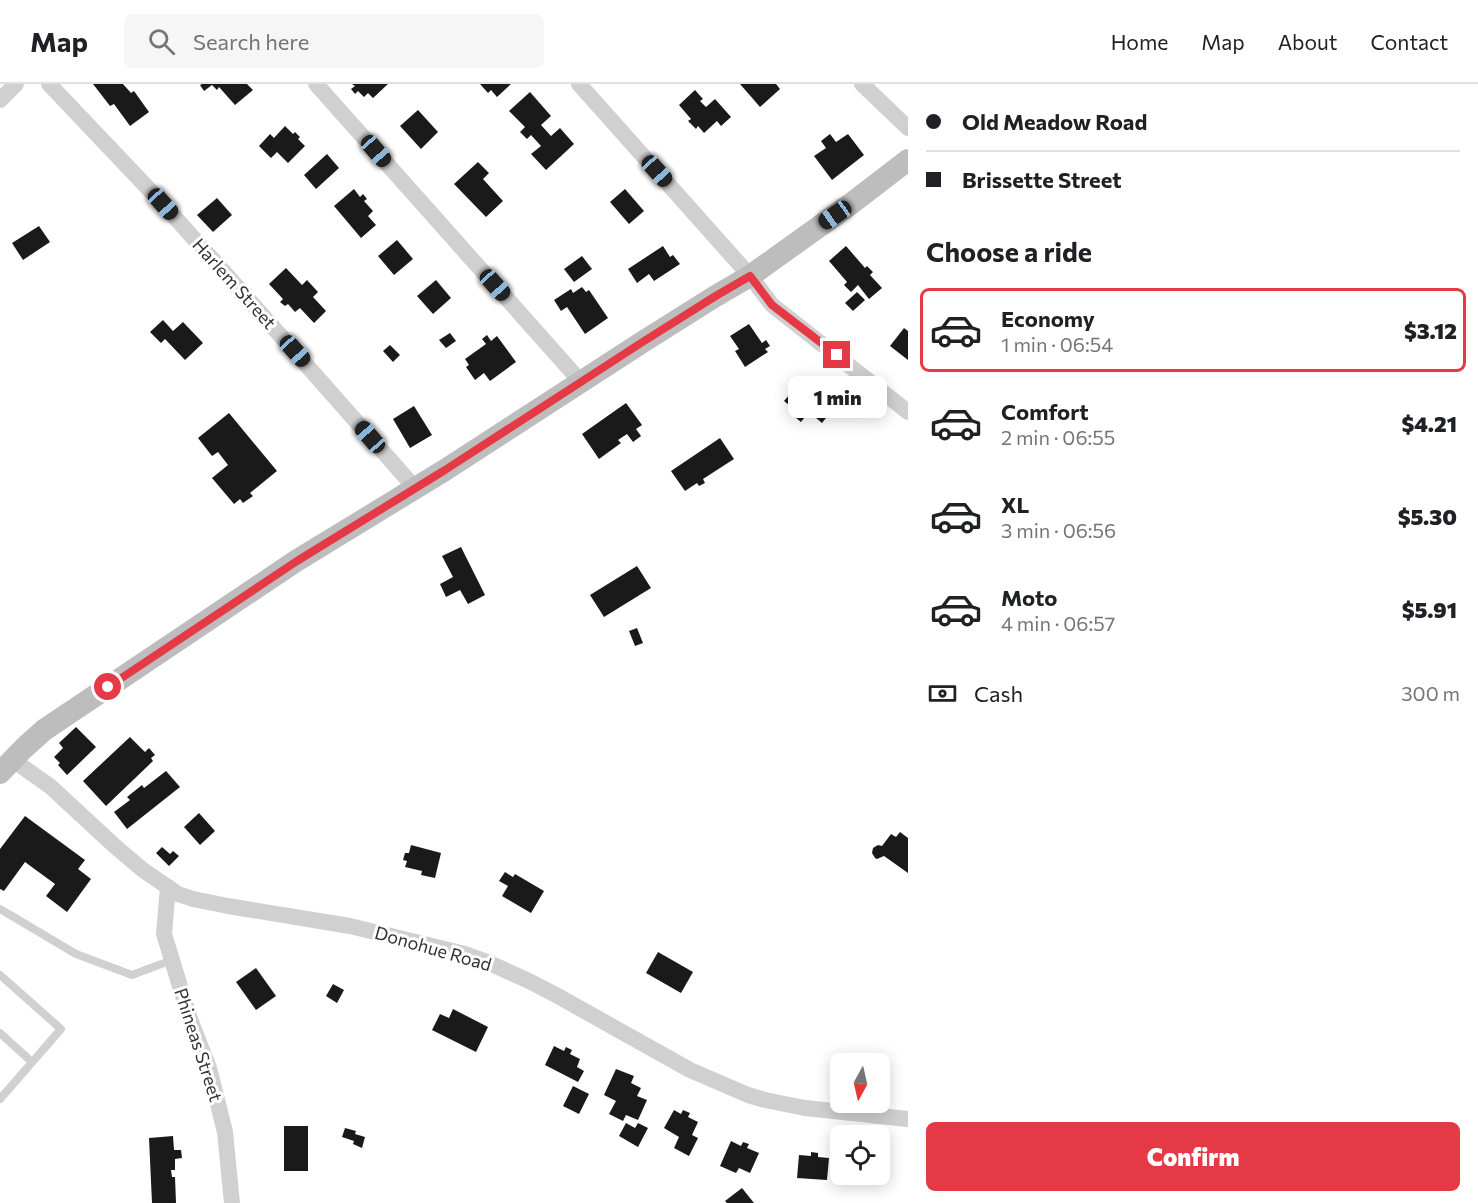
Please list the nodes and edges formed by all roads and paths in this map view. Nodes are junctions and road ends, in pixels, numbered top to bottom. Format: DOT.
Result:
graph roads {
  1 [pos="16,84"];
  2 [pos="49,84"];
  3 [pos="316,84"];
  4 [pos="579,84"];
  5 [pos="862,84"];
  6 [pos="0,100"];
  7 [pos="908,128"];
  8 [pos="908,160"];
  9 [pos="750,276"];
  10 [pos="581,382"];
  11 [pos="908,412"];
  12 [pos="415,488"];
  13 [pos="4,762"];
  14 [pos="168,888"];
  15 [pos="0,909"];
  16 [pos="172,960"];
  17 [pos="0,975"];
  18 [pos="0,1033"];
  19 [pos="32,1062"];
  20 [pos="0,1099"];
  21 [pos="908,1119"];
  22 [pos="232,1203"];
  1 -- 6 [label="street"];
  2 -- 12 [label="street, Harlem Street"];
  3 -- 10 [label="street"];
  4 -- 9 [label="street"];
  5 -- 7 [label="street"];
  8 -- 9 [label="street"];
  9 -- 10 [label="street"];
  9 -- 11 [label="street"];
  10 -- 12 [label="street"];
  12 -- 13 [label="street"];
  13 -- 14 [label="street, Donohue Road"];
  14 -- 16 [label="street, Phineas Street"];
  14 -- 21 [label="street, Donohue Road"];
  15 -- 16 [label="lane"];
  16 -- 22 [label="street, Phineas Street"];
  17 -- 19 [label="lane"];
  18 -- 19 [label="lane"];
  19 -- 20 [label="lane"];
}
